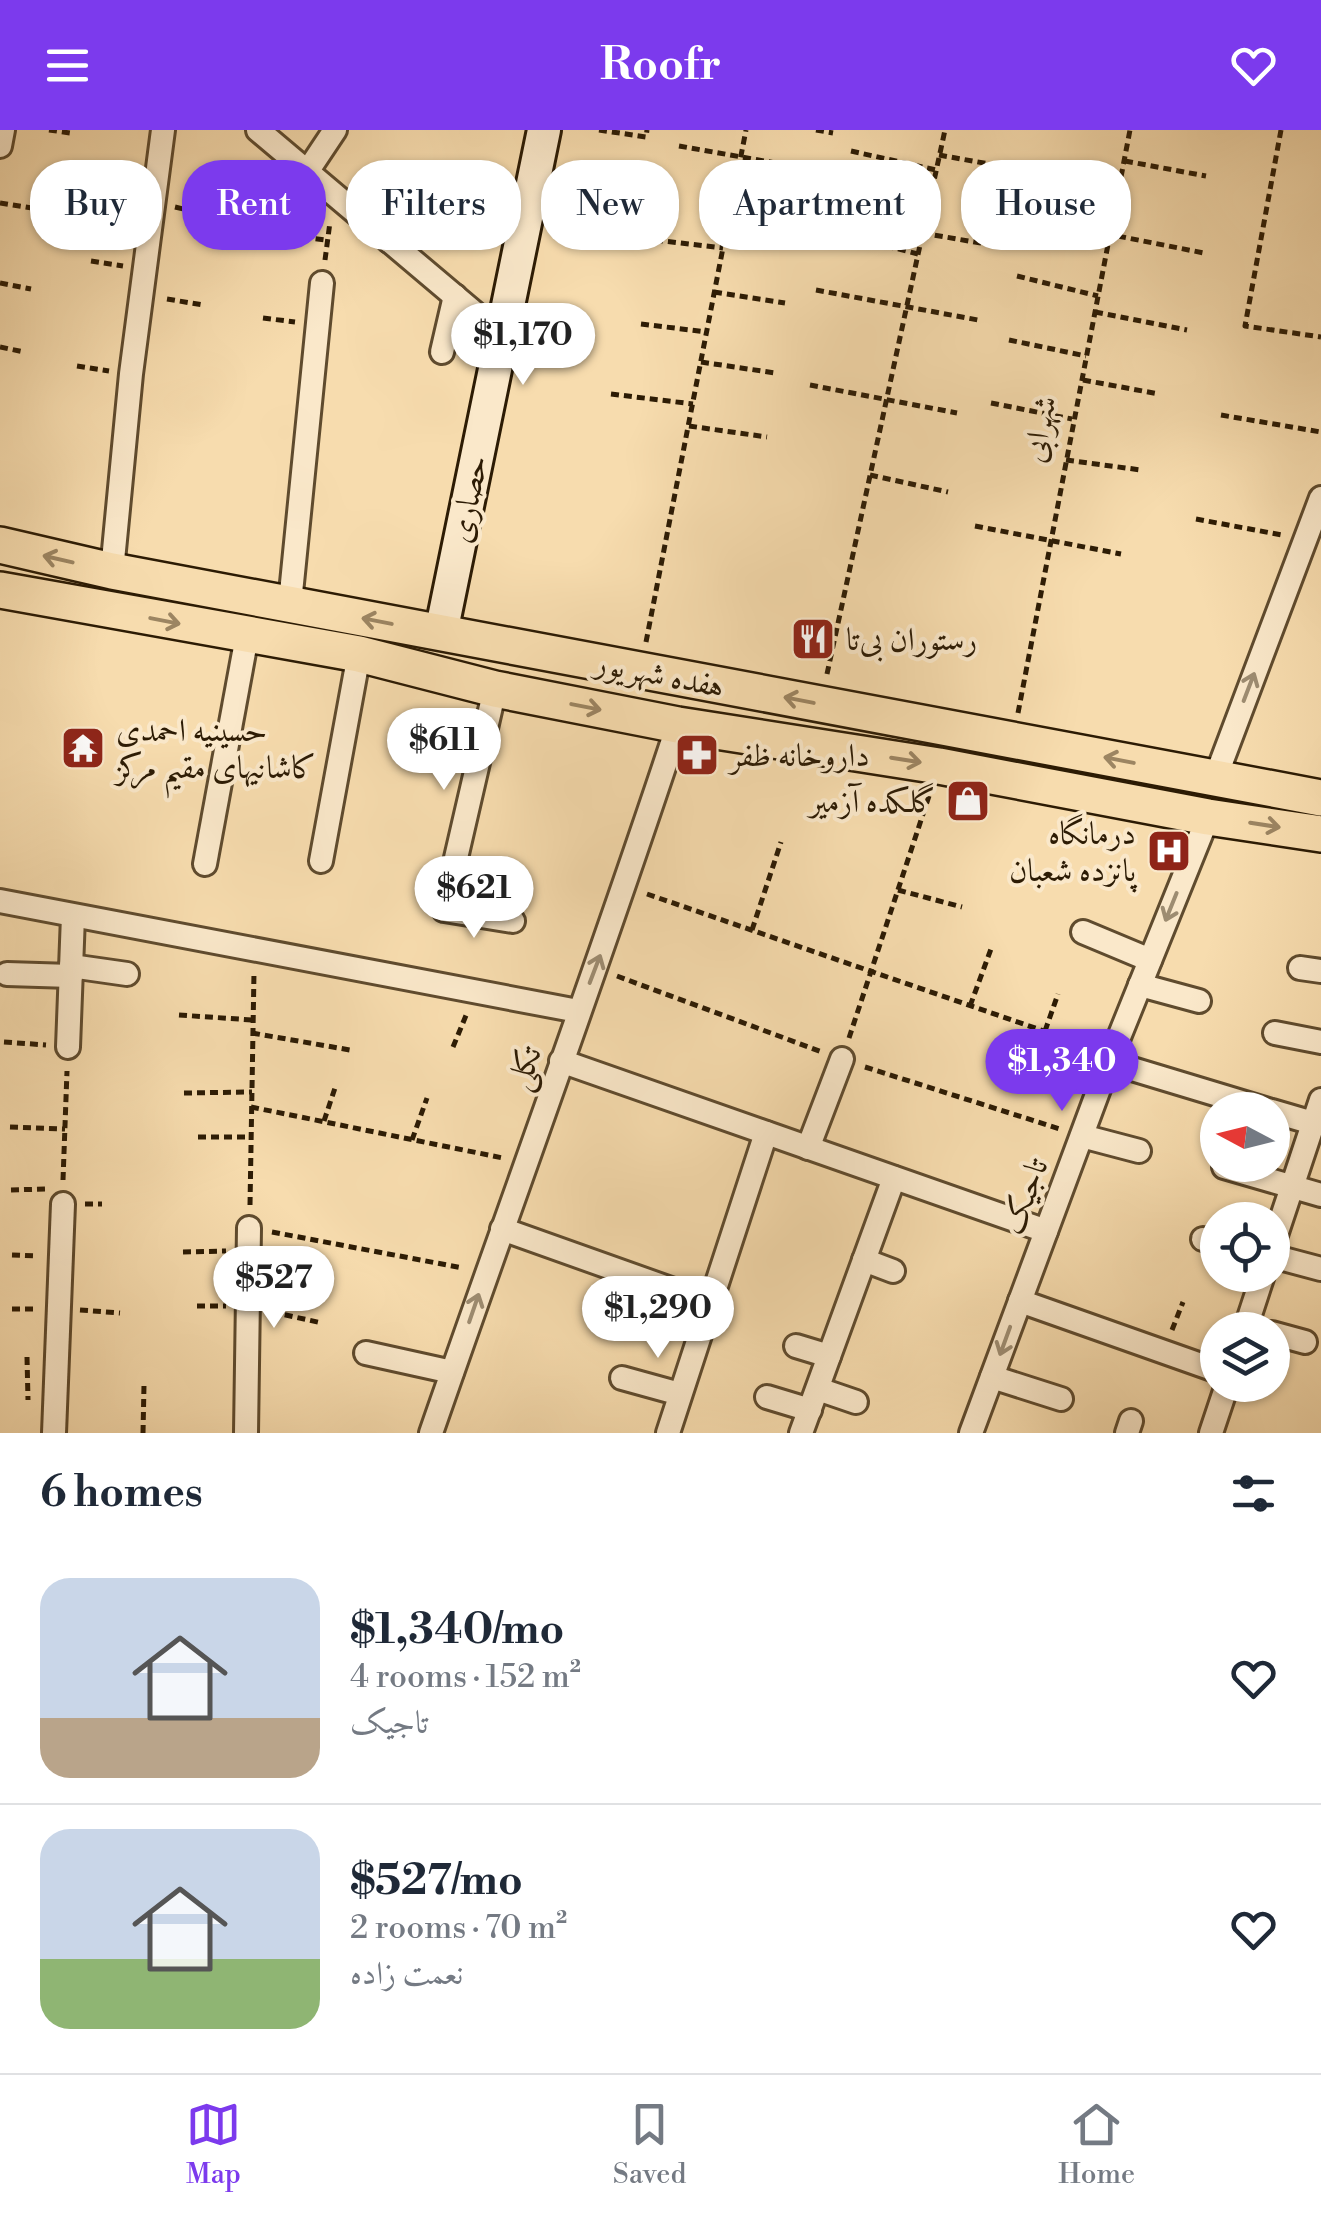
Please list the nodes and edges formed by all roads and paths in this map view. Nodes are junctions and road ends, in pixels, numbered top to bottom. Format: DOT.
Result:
graph roads {
  1 [pos="3,130"];
  2 [pos="50,130"];
  3 [pos="162,130"];
  4 [pos="258,130"];
  5 [pos="335,130"];
  6 [pos="544,130"];
  7 [pos="598,130"];
  8 [pos="647,130"];
  9 [pos="746,130"];
  10 [pos="816,130"];
  11 [pos="945,130"];
  12 [pos="1130,130"];
  13 [pos="1281,130"];
  14 [pos="70,133"];
  15 [pos="833,133"];
  16 [pos="0,146"];
  17 [pos="679,146"];
  18 [pos="851,151"];
  19 [pos="940,155"];
  20 [pos="742,156"];
  21 [pos="158,160"];
  22 [pos="294,160"];
  23 [pos="316,160"];
  24 [pos="741,160"];
  25 [pos="763,160"];
  26 [pos="891,160"];
  27 [pos="939,160"];
  28 [pos="967,160"];
  29 [pos="1124,160"];
  30 [pos="1131,161"];
  31 [pos="1206,176"];
  32 [pos="326,188"];
  33 [pos="521,190"];
  34 [pos="333,194"];
  35 [pos="532,194"];
  36 [pos="0,202"];
  37 [pos="346,205"];
  38 [pos="30,207"];
  39 [pos="1131,238"];
  40 [pos="327,240"];
  41 [pos="146,250"];
  42 [pos="399,250"];
  43 [pos="723,250"];
  44 [pos="902,250"];
  45 [pos="919,250"];
  46 [pos="1107,250"];
  47 [pos="1204,253"];
  48 [pos="918,254"];
  49 [pos="1016,276"];
  50 [pos="322,283"];
  51 [pos="0,284"];
  52 [pos="31,289"];
  53 [pos="816,290"];
  54 [pos="714,292"];
  55 [pos="140,295"];
  56 [pos="454,296"];
  57 [pos="1098,296"];
  58 [pos="784,302"];
  59 [pos="204,305"];
  60 [pos="907,306"];
  61 [pos="1095,312"];
  62 [pos="978,320"];
  63 [pos="640,324"];
  64 [pos="1187,330"];
  65 [pos="707,332"];
  66 [pos="502,336"];
  67 [pos="1321,337"];
  68 [pos="1008,340"];
  69 [pos="0,347"];
  70 [pos="24,352"];
  71 [pos="442,352"];
  72 [pos="1086,356"];
  73 [pos="701,362"];
  74 [pos="775,373"];
  75 [pos="1082,380"];
  76 [pos="810,385"];
  77 [pos="612,394"];
  78 [pos="1159,394"];
  79 [pos="887,398"];
  80 [pos="991,403"];
  81 [pos="693,404"];
  82 [pos="957,413"];
  83 [pos="1221,415"];
  84 [pos="1073,419"];
  85 [pos="689,426"];
  86 [pos="1321,432"];
  87 [pos="767,437"];
  88 [pos="1066,460"];
  89 [pos="1140,470"];
  90 [pos="870,475"];
  91 [pos="948,492"];
  92 [pos="1321,498"];
  93 [pos="1196,519"];
  94 [pos="976,526"];
  95 [pos="1052,540"];
  96 [pos="1305,540"];
  97 [pos="0,545"];
  98 [pos="1120,554"];
  99 [pos="112,571"];
  100 [pos="0,590"];
  101 [pos="290,603"];
  102 [pos="441,633"];
  103 [pos="247,636"];
  104 [pos="359,654"];
  105 [pos="641,671"];
  106 [pos="494,689"];
  107 [pos="820,704"];
  108 [pos="678,725"];
  109 [pos="1012,740"];
  110 [pos="939,766"];
  111 [pos="1215,778"];
  112 [pos="1321,798"];
  113 [pos="1208,816"];
  114 [pos="1321,834"];
  115 [pos="781,842"];
  116 [pos="321,861"];
  117 [pos="205,864"];
  118 [pos="625,887"];
  119 [pos="898,890"];
  120 [pos="0,901"];
  121 [pos="962,908"];
  122 [pos="73,916"];
  123 [pos="513,921"];
  124 [pos="752,930"];
  125 [pos="1084,932"];
  126 [pos="254,948"];
  127 [pos="991,949"];
  128 [pos="1150,960"];
  129 [pos="71,971"];
  130 [pos="872,971"];
  131 [pos="8,974"];
  132 [pos="127,974"];
  133 [pos="1140,984"];
  134 [pos="476,992"];
  135 [pos="1058,994"];
  136 [pos="1198,1001"];
  137 [pos="970,1006"];
  138 [pos="578,1011"];
  139 [pos="179,1015"];
  140 [pos="253,1020"];
  141 [pos="1044,1032"];
  142 [pos="252,1033"];
  143 [pos="1275,1033"];
  144 [pos="4,1042"];
  145 [pos="1321,1042"];
  146 [pos="68,1047"];
  147 [pos="453,1047"];
  148 [pos="350,1050"];
  149 [pos="1111,1059"];
  150 [pos="842,1060"];
  151 [pos="561,1061"];
  152 [pos="336,1088"];
  153 [pos="252,1092"];
  154 [pos="1212,1092"];
  155 [pos="184,1093"];
  156 [pos="426,1098"];
  157 [pos="252,1106"];
  158 [pos="1290,1111"];
  159 [pos="1318,1112"];
  160 [pos="324,1121"];
  161 [pos="10,1127"];
  162 [pos="65,1130"];
  163 [pos="766,1133"];
  164 [pos="251,1136"];
  165 [pos="1082,1136"];
  166 [pos="198,1137"];
  167 [pos="412,1140"];
  168 [pos="808,1148"];
  169 [pos="1138,1151"];
  170 [pos="525,1163"];
  171 [pos="894,1178"];
  172 [pos="1273,1182"];
  173 [pos="1292,1188"];
  174 [pos="11,1190"];
  175 [pos="1321,1195"];
  176 [pos="63,1196"];
  177 [pos="1287,1202"];
  178 [pos="502,1230"];
  179 [pos="1046,1231"];
  180 [pos="249,1240"];
  181 [pos="183,1252"];
  182 [pos="864,1260"];
  183 [pos="1290,1261"];
  184 [pos="1321,1269"];
  185 [pos="893,1271"];
  186 [pos="487,1272"];
  187 [pos="1020,1301"];
  188 [pos="849,1302"];
  189 [pos="710,1303"];
  190 [pos="248,1307"];
  191 [pos="58,1309"];
  192 [pos="872,1312"];
  193 [pos="120,1313"];
  194 [pos="322,1323"];
  195 [pos="1290,1338"];
  196 [pos="1305,1342"];
  197 [pos="796,1346"];
  198 [pos="366,1352"];
  199 [pos="829,1356"];
  200 [pos="27,1358"];
  201 [pos="1200,1365"];
  202 [pos="452,1372"];
  203 [pos="992,1377"];
  204 [pos="622,1378"];
  205 [pos="144,1385"];
  206 [pos="680,1394"];
  207 [pos="767,1397"];
  208 [pos="1061,1399"];
  209 [pos="856,1402"];
  210 [pos="1221,1402"];
  211 [pos="810,1411"];
  212 [pos="28,1414"];
  213 [pos="54,1433"];
  214 [pos="143,1433"];
  215 [pos="246,1433"];
  216 [pos="431,1433"];
  217 [pos="668,1433"];
  218 [pos="971,1433"];
  219 [pos="1211,1433"];
  1 -- 16 [label="street"];
  2 -- 14 [label="path"];
  3 -- 21 [label="street"];
  4 -- 22 [label="street"];
  5 -- 23 [label="street"];
  6 -- 35 [label="main road, حصاری"];
  7 -- 8 [label="path"];
  9 -- 20 [label="path"];
  10 -- 15 [label="path"];
  11 -- 19 [label="path"];
  12 -- 29 [label="path, شهرابی"];
  13 -- 67 [label="path"];
  17 -- 20 [label="path"];
  18 -- 26 [label="path"];
  19 -- 27 [label="path"];
  19 -- 28 [label="path"];
  20 -- 24 [label="path"];
  20 -- 25 [label="path"];
  30 -- 31 [label="path"];
  32 -- 34 [label="street"];
  33 -- 35 [label="path"];
  34 -- 37 [label="street"];
  34 -- 40 [label="path"];
  35 -- 66 [label="main road, حصاری"];
  36 -- 38 [label="path"];
  39 -- 47 [label="path"];
  40 -- 50 [label="path"];
  41 -- 55 [label="street"];
  42 -- 56 [label="street"];
  43 -- 54 [label="path"];
  44 -- 48 [label="path"];
  45 -- 48 [label="path"];
  46 -- 57 [label="path, شهرابی"];
  48 -- 60 [label="path"];
  49 -- 57 [label="path"];
  50 -- 101 [label="street"];
  51 -- 52 [label="path"];
  53 -- 60 [label="path"];
  54 -- 58 [label="path"];
  54 -- 65 [label="path"];
  55 -- 59 [label="path"];
  55 -- 99 [label="street"];
  56 -- 66 [label="street"];
  56 -- 71 [label="street"];
  57 -- 61 [label="path, شهرابی"];
  60 -- 62 [label="path"];
  60 -- 79 [label="path"];
  61 -- 64 [label="path"];
  61 -- 72 [label="path, شهرابی"];
  63 -- 65 [label="path"];
  65 -- 73 [label="path"];
  66 -- 102 [label="main road, حصاری"];
  68 -- 72 [label="path"];
  69 -- 70 [label="path"];
  72 -- 75 [label="path, شهرابی"];
  73 -- 74 [label="path"];
  73 -- 81 [label="path"];
  75 -- 78 [label="path"];
  75 -- 84 [label="path, شهرابی"];
  76 -- 79 [label="path"];
  77 -- 81 [label="path"];
  79 -- 82 [label="path"];
  79 -- 90 [label="path"];
  80 -- 84 [label="path"];
  81 -- 85 [label="path"];
  83 -- 86 [label="path"];
  84 -- 88 [label="path, شهرابی"];
  85 -- 87 [label="path"];
  85 -- 105 [label="path"];
  88 -- 89 [label="path"];
  88 -- 95 [label="path, شهرابی"];
  90 -- 91 [label="path"];
  90 -- 107 [label="path"];
  92 -- 96 [label="street"];
  93 -- 96 [label="path"];
  94 -- 95 [label="path"];
  95 -- 98 [label="path"];
  95 -- 109 [label="path, شهرابی"];
  111 -- 96 [label="street, one-way"];
  99 -- 97 [label="main road, هفده شهریور, one-way"];
  99 -- 101 [label="main road, هفده شهریور"];
  100 -- 103 [label="main road, هفده شهریور, one-way"];
  102 -- 101 [label="main road, هفده شهریور, one-way"];
  102 -- 105 [label="main road, هفده شهریور"];
  103 -- 104 [label="main road, هفده شهریور"];
  103 -- 117 [label="street"];
  104 -- 106 [label="main road, هفده شهریور"];
  104 -- 116 [label="street"];
  107 -- 105 [label="main road, هفده شهریور, one-way"];
  106 -- 108 [label="main road, هفده شهریور, one-way"];
  106 -- 123 [label="street"];
  107 -- 109 [label="main road, هفده شهریور"];
  108 -- 110 [label="main road, هفده شهریور, one-way"];
  108 -- 118 [label="street, تکلی"];
  111 -- 109 [label="main road, هفده شهریور, one-way"];
  110 -- 113 [label="main road, هفده شهریور"];
  110 -- 119 [label="path"];
  111 -- 112 [label="main road, هفده شهریور"];
  111 -- 113 [label="main road"];
  113 -- 114 [label="main road, هفده شهریور, one-way"];
  113 -- 128 [label="street, تاجیک, one-way"];
  115 -- 124 [label="path"];
  118 -- 124 [label="path"];
  138 -- 118 [label="street, تکلی, one-way"];
  119 -- 121 [label="path"];
  119 -- 130 [label="path"];
  120 -- 122 [label="street"];
  122 -- 126 [label="street"];
  122 -- 129 [label="street"];
  124 -- 130 [label="path"];
  125 -- 128 [label="street"];
  126 -- 134 [label="street"];
  126 -- 140 [label="path"];
  127 -- 137 [label="path"];
  128 -- 133 [label="street, تاجیک"];
  129 -- 131 [label="street"];
  129 -- 132 [label="street"];
  129 -- 146 [label="street"];
  130 -- 137 [label="path"];
  130 -- 150 [label="path"];
  133 -- 136 [label="street"];
  133 -- 149 [label="street, تاجیک"];
  134 -- 138 [label="street"];
  134 -- 147 [label="path"];
  135 -- 141 [label="path"];
  137 -- 141 [label="path"];
  138 -- 151 [label="street, تکلی"];
  139 -- 140 [label="path"];
  140 -- 142 [label="path"];
  141 -- 149 [label="path"];
  142 -- 148 [label="path"];
  142 -- 153 [label="path"];
  143 -- 145 [label="street"];
  144 -- 146 [label="path"];
  146 -- 162 [label="path"];
  149 -- 154 [label="street"];
  149 -- 165 [label="street, تاجیک"];
  150 -- 168 [label="street"];
  151 -- 163 [label="street"];
  151 -- 170 [label="street, تکلی"];
  152 -- 160 [label="path"];
  153 -- 155 [label="path"];
  153 -- 157 [label="path"];
  156 -- 167 [label="path"];
  157 -- 160 [label="path"];
  157 -- 164 [label="path"];
  158 -- 159 [label="street"];
  159 -- 173 [label="street"];
  160 -- 167 [label="path"];
  161 -- 162 [label="path"];
  162 -- 176 [label="path"];
  163 -- 168 [label="street"];
  163 -- 189 [label="street"];
  164 -- 166 [label="path"];
  164 -- 180 [label="path"];
  165 -- 169 [label="street"];
  165 -- 179 [label="street, تاجیک"];
  167 -- 170 [label="path"];
  168 -- 171 [label="street"];
  170 -- 178 [label="street, تکلی"];
  171 -- 179 [label="street"];
  171 -- 182 [label="street"];
  172 -- 173 [label="street"];
  173 -- 175 [label="street"];
  173 -- 177 [label="street"];
  174 -- 176 [label="path"];
  176 -- 191 [label="street"];
  178 -- 186 [label="street, تکلی"];
  178 -- 189 [label="street"];
  179 -- 187 [label="street, تاجیک"];
  180 -- 181 [label="path"];
  180 -- 186 [label="path"];
  180 -- 190 [label="street"];
  182 -- 185 [label="street"];
  182 -- 188 [label="street"];
  183 -- 184 [label="street"];
  202 -- 186 [label="street, تکلی, one-way"];
  187 -- 201 [label="street"];
  187 -- 203 [label="street, تاجیک, one-way"];
  188 -- 192 [label="street"];
  188 -- 199 [label="street"];
  189 -- 206 [label="street"];
  190 -- 194 [label="path"];
  190 -- 215 [label="street"];
  191 -- 193 [label="path"];
  191 -- 213 [label="street"];
  195 -- 196 [label="street"];
  197 -- 199 [label="street"];
  198 -- 202 [label="street"];
  199 -- 211 [label="street"];
  200 -- 212 [label="path"];
  202 -- 216 [label="street, تکلی"];
  203 -- 208 [label="street"];
  203 -- 218 [label="street, تاجیک"];
  204 -- 206 [label="street"];
  205 -- 214 [label="path"];
  206 -- 217 [label="street"];
  207 -- 211 [label="street"];
  209 -- 211 [label="street"];
  210 -- 219 [label="street"];
}
